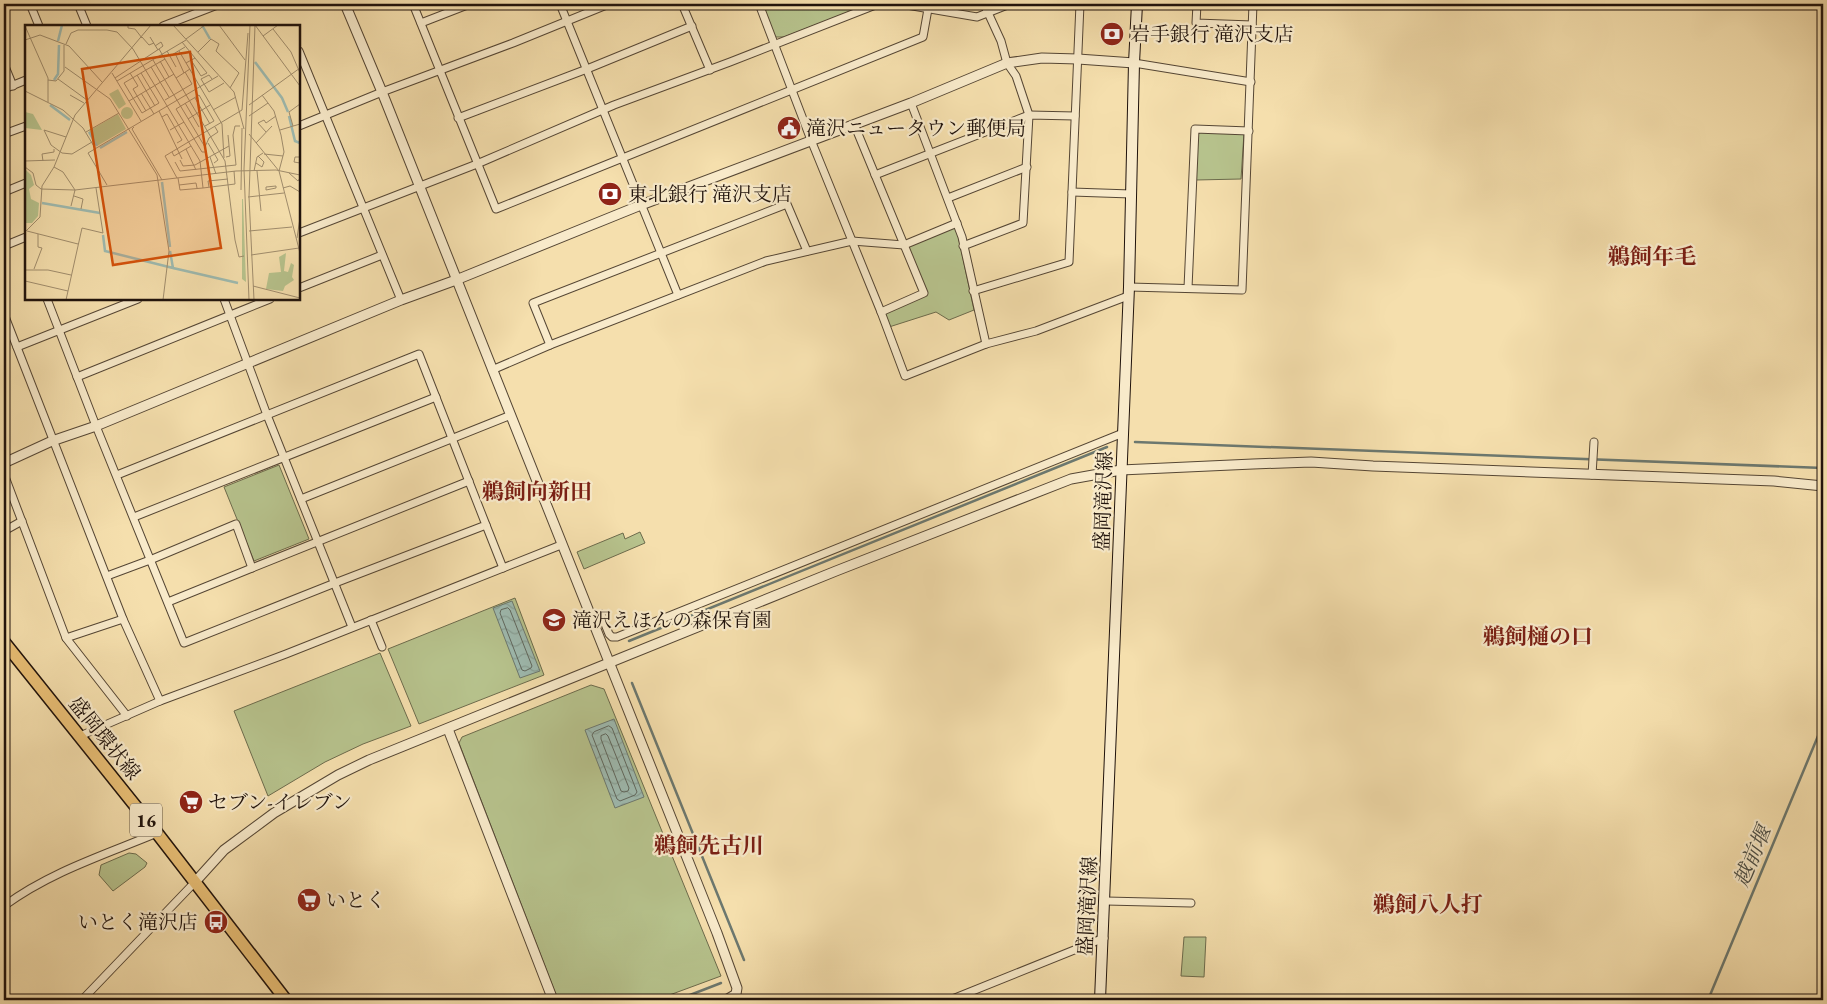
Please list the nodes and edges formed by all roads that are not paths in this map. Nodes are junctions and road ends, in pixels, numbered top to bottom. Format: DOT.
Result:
graph roads {
  1 [pos="30,4"];
  2 [pos="78,4"];
  3 [pos="220,4"];
  4 [pos="345,4"];
  5 [pos="413,4"];
  6 [pos="470,4"];
  7 [pos="560,4"];
  8 [pos="609,4"];
  9 [pos="682,4"];
  10 [pos="759,4"];
  11 [pos="878,4"];
  12 [pos="901,4"];
  13 [pos="984,4"];
  14 [pos="1010,4"];
  15 [pos="1080,4"];
  16 [pos="1137,4"];
  17 [pos="1197,4"];
  18 [pos="1253,4"];
  19 [pos="928,9"];
  20 [pos="988,14"];
  21 [pos="566,20"];
  22 [pos="421,23"];
  23 [pos="39,25"];
  24 [pos="87,25"];
  25 [pos="166,25"];
  26 [pos="1252,25"];
  27 [pos="692,26"];
  28 [pos="774,44"];
  29 [pos="300,54"];
  30 [pos="1078,58"];
  31 [pos="1134,63"];
  32 [pos="4,64"];
  33 [pos="1006,64"];
  34 [pos="587,69"];
  35 [pos="306,70"];
  36 [pos="710,70"];
  37 [pos="440,71"];
  38 [pos="300,72"];
  39 [pos="25,80"];
  40 [pos="1251,82"];
  41 [pos="13,86"];
  42 [pos="4,89"];
  43 [pos="792,90"];
  44 [pos="382,92"];
  45 [pos="911,103"];
  46 [pos="604,110"];
  47 [pos="324,116"];
  48 [pos="1029,116"];
  49 [pos="1075,116"];
  50 [pos="458,118"];
  51 [pos="854,124"];
  52 [pos="25,126"];
  53 [pos="300,126"];
  54 [pos="1248,131"];
  55 [pos="4,134"];
  56 [pos="811,140"];
  57 [pos="931,154"];
  58 [pos="622,157"];
  59 [pos="477,164"];
  60 [pos="1026,167"];
  61 [pos="875,175"];
  62 [pos="25,183"];
  63 [pos="418,186"];
  64 [pos="4,190"];
  65 [pos="1072,192"];
  66 [pos="1131,194"];
  67 [pos="948,198"];
  68 [pos="641,205"];
  69 [pos="363,209"];
  70 [pos="957,223"];
  71 [pos="300,233"];
  72 [pos="25,240"];
  73 [pos="852,241"];
  74 [pos="904,245"];
  75 [pos="4,246"];
  76 [pos="963,246"];
  77 [pos="807,251"];
  78 [pos="661,254"];
  79 [pos="382,255"];
  80 [pos="456,280"];
  81 [pos="300,288"];
  82 [pos="1188,288"];
  83 [pos="973,291"];
  84 [pos="1128,291"];
  85 [pos="678,295"];
  86 [pos="47,300"];
  87 [pos="136,300"];
  88 [pos="224,300"];
  89 [pos="267,300"];
  90 [pos="401,300"];
  91 [pos="881,312"];
  92 [pos="4,314"];
  93 [pos="230,314"];
  94 [pos="59,331"];
  95 [pos="986,344"];
  96 [pos="550,345"];
  97 [pos="17,347"];
  98 [pos="248,363"];
  99 [pos="492,370"];
  100 [pos="77,377"];
  101 [pos="436,396"];
  102 [pos="267,415"];
  103 [pos="511,415"];
  104 [pos="96,426"];
  105 [pos="1123,433"];
  106 [pos="452,439"];
  107 [pos="52,442"];
  108 [pos="1594,442"];
  109 [pos="283,457"];
  110 [pos="4,463"];
  111 [pos="1121,470"];
  112 [pos="4,474"];
  113 [pos="117,475"];
  114 [pos="1592,475"];
  115 [pos="469,482"];
  116 [pos="1823,486"];
  117 [pos="301,499"];
  118 [pos="134,517"];
  119 [pos="22,521"];
  120 [pos="486,525"];
  121 [pos="4,531"];
  122 [pos="319,542"];
  123 [pos="561,545"];
  124 [pos="150,560"];
  125 [pos="252,568"];
  126 [pos="503,568"];
  127 [pos="107,576"];
  128 [pos="334,583"];
  129 [pos="168,602"];
  130 [pos="591,618"];
  131 [pos="123,619"];
  132 [pos="371,620"];
  133 [pos="352,627"];
  134 [pos="66,638"];
  135 [pos="4,642"];
  136 [pos="382,647"];
  137 [pos="608,664"];
  138 [pos="160,701"];
  139 [pos="127,716"];
  140 [pos="448,729"];
  141 [pos="80,736"];
  142 [pos="157,833"];
  143 [pos="195,882"];
  144 [pos="1106,901"];
  145 [pos="1191,903"];
  146 [pos="4,906"];
  147 [pos="1104,938"];
  148 [pos="82,1000"];
  149 [pos="286,1000"];
  150 [pos="553,1000"];
  151 [pos="731,1000"];
  152 [pos="950,1000"];
  153 [pos="1100,1000"];
  1 -- 23 [label="street"];
  2 -- 24 [label="street"];
  3 -- 25 [label="street"];
  4 -- 44 [label="street"];
  5 -- 22 [label="street"];
  6 -- 22 [label="street"];
  7 -- 21 [label="street"];
  8 -- 21 [label="street"];
  9 -- 27 [label="street"];
  10 -- 28 [label="street"];
  11 -- 28 [label="street"];
  12 -- 19 [label="street"];
  13 -- 20 [label="street"];
  14 -- 20 [label="street"];
  15 -- 30 [label="street"];
  16 -- 31 [label="main road, 盛岡滝沢線"];
  17 -- 26 [label="street"];
  18 -- 26 [label="street"];
  19 -- 20 [label="street"];
  19 -- 43 [label="street"];
  20 -- 33 [label="street"];
  21 -- 34 [label="street"];
  21 -- 37 [label="street"];
  22 -- 37 [label="street"];
  26 -- 40 [label="street"];
  27 -- 34 [label="street"];
  27 -- 36 [label="street"];
  28 -- 36 [label="street"];
  28 -- 43 [label="street"];
  29 -- 35 [label="street"];
  30 -- 31 [label="street"];
  30 -- 33 [label="street"];
  30 -- 49 [label="street"];
  31 -- 40 [label="street"];
  31 -- 66 [label="main road, 盛岡滝沢線"];
  32 -- 41 [label="street"];
  33 -- 45 [label="street"];
  33 -- 48 [label="street"];
  34 -- 46 [label="street"];
  34 -- 50 [label="street"];
  35 -- 38 [label="street"];
  35 -- 47 [label="street"];
  36 -- 46 [label="street"];
  37 -- 44 [label="street"];
  37 -- 50 [label="street"];
  39 -- 41 [label="street"];
  40 -- 54 [label="street"];
  41 -- 42 [label="street"];
  43 -- 56 [label="street"];
  43 -- 58 [label="street"];
  44 -- 47 [label="street"];
  44 -- 63 [label="street"];
  45 -- 51 [label="street"];
  45 -- 57 [label="street"];
  46 -- 58 [label="street"];
  46 -- 59 [label="street"];
  47 -- 53 [label="street"];
  47 -- 69 [label="street"];
  48 -- 49 [label="street"];
  48 -- 57 [label="street"];
  48 -- 60 [label="street"];
  49 -- 65 [label="street"];
  50 -- 59 [label="street"];
  51 -- 56 [label="street"];
  51 -- 61 [label="street"];
  52 -- 55 [label="street"];
  54 -- 82 [label="street"];
  54 -- 82 [label="street"];
  56 -- 68 [label="street"];
  56 -- 73 [label="street"];
  57 -- 61 [label="street"];
  57 -- 67 [label="street"];
  58 -- 59 [label="street"];
  58 -- 68 [label="street"];
  59 -- 63 [label="street"];
  60 -- 67 [label="street"];
  60 -- 76 [label="street"];
  61 -- 74 [label="street"];
  62 -- 64 [label="street"];
  63 -- 69 [label="street"];
  63 -- 80 [label="street"];
  65 -- 66 [label="street"];
  65 -- 83 [label="street"];
  66 -- 84 [label="main road, 盛岡滝沢線"];
  67 -- 70 [label="street"];
  68 -- 78 [label="street"];
  68 -- 80 [label="street"];
  69 -- 71 [label="street"];
  69 -- 79 [label="street"];
  70 -- 74 [label="street"];
  70 -- 76 [label="street"];
  72 -- 75 [label="street"];
  73 -- 74 [label="street"];
  73 -- 77 [label="street"];
  73 -- 91 [label="street"];
  74 -- 91 [label="street"];
  76 -- 83 [label="street"];
  77 -- 78 [label="street"];
  77 -- 85 [label="street"];
  78 -- 85 [label="street"];
  78 -- 96 [label="street"];
  79 -- 81 [label="street"];
  79 -- 90 [label="street"];
  80 -- 90 [label="street"];
  80 -- 99 [label="street"];
  82 -- 84 [label="street"];
  83 -- 95 [label="street"];
  84 -- 95 [label="street"];
  84 -- 105 [label="main road, 盛岡滝沢線"];
  85 -- 96 [label="street"];
  86 -- 94 [label="street"];
  87 -- 94 [label="street"];
  88 -- 93 [label="street"];
  89 -- 93 [label="street"];
  90 -- 98 [label="street"];
  91 -- 95 [label="street"];
  92 -- 97 [label="street"];
  93 -- 98 [label="street"];
  93 -- 100 [label="street"];
  94 -- 97 [label="street"];
  94 -- 100 [label="street"];
  96 -- 99 [label="street"];
  97 -- 107 [label="street"];
  98 -- 102 [label="street"];
  98 -- 104 [label="street"];
  99 -- 103 [label="street"];
  100 -- 104 [label="street"];
  101 -- 102 [label="street"];
  101 -- 106 [label="street"];
  101 -- 109 [label="street"];
  102 -- 109 [label="street"];
  102 -- 113 [label="street"];
  103 -- 106 [label="street"];
  103 -- 123 [label="street"];
  104 -- 107 [label="street"];
  104 -- 113 [label="street"];
  105 -- 111 [label="main road, 盛岡滝沢線"];
  105 -- 130 [label="street"];
  106 -- 115 [label="street"];
  106 -- 117 [label="street"];
  107 -- 110 [label="street"];
  107 -- 127 [label="street"];
  108 -- 114 [label="street"];
  109 -- 117 [label="street"];
  109 -- 118 [label="street"];
  111 -- 114 [label="street"];
  111 -- 137 [label="street"];
  111 -- 144 [label="main road, 盛岡滝沢線"];
  112 -- 119 [label="street"];
  113 -- 118 [label="street"];
  114 -- 116 [label="street"];
  115 -- 120 [label="street"];
  115 -- 122 [label="street"];
  117 -- 122 [label="street"];
  118 -- 124 [label="street"];
  119 -- 121 [label="street"];
  119 -- 134 [label="street"];
  120 -- 126 [label="street"];
  120 -- 128 [label="street"];
  122 -- 125 [label="street"];
  122 -- 128 [label="street"];
  123 -- 126 [label="street"];
  123 -- 130 [label="street"];
  124 -- 125 [label="street"];
  124 -- 127 [label="street"];
  124 -- 129 [label="street"];
  125 -- 129 [label="street"];
  126 -- 132 [label="street"];
  127 -- 131 [label="street"];
  128 -- 129 [label="street"];
  128 -- 133 [label="street"];
  130 -- 137 [label="street"];
  131 -- 134 [label="street"];
  131 -- 138 [label="street"];
  132 -- 133 [label="street"];
  132 -- 136 [label="street"];
  133 -- 138 [label="street"];
  134 -- 139 [label="street"];
  135 -- 141 [label="main road, 盛岡環状線 / 16"];
  137 -- 140 [label="street"];
  137 -- 151 [label="street"];
  138 -- 139 [label="street"];
  139 -- 141 [label="street"];
  140 -- 143 [label="street"];
  140 -- 150 [label="street"];
  141 -- 142 [label="main road, 盛岡環状線 / 16"];
  142 -- 143 [label="main road, 盛岡環状線 / 16"];
  142 -- 146 [label="street"];
  143 -- 148 [label="street"];
  143 -- 149 [label="main road, 盛岡環状線 / 16"];
  144 -- 145 [label="street"];
  144 -- 147 [label="main road, 盛岡滝沢線"];
  147 -- 152 [label="street"];
  147 -- 153 [label="main road, 盛岡滝沢線"];
}
